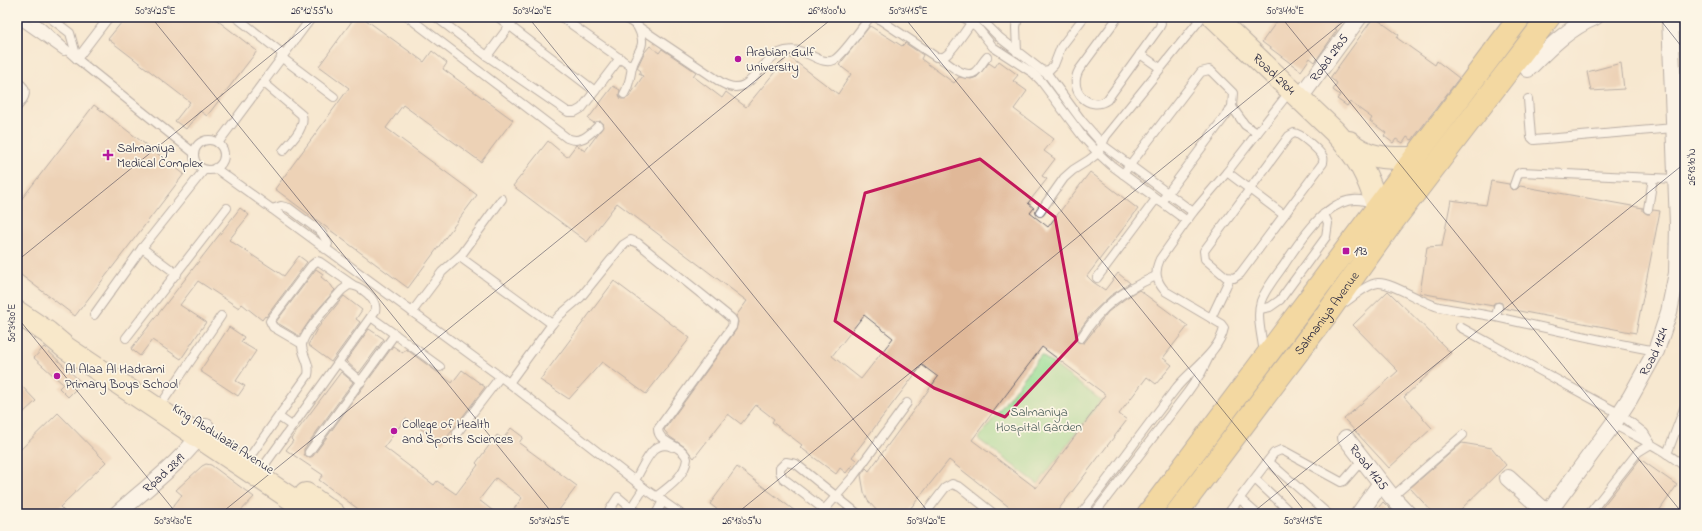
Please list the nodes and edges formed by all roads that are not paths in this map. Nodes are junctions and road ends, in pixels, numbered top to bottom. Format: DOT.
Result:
graph roads {
  1 [pos="30,17"];
  2 [pos="49,17"];
  3 [pos="109,17"];
  4 [pos="236,17"];
  5 [pos="312,17"];
  6 [pos="408,17"];
  7 [pos="436,17"];
  8 [pos="498,17"];
  9 [pos="516,17"];
  10 [pos="561,17"];
  11 [pos="624,17"];
  12 [pos="870,17"];
  13 [pos="876,17"];
  14 [pos="963,17"];
  15 [pos="980,17"];
  16 [pos="1007,17"];
  17 [pos="1018,17"];
  18 [pos="1084,17"];
  19 [pos="1118,17"];
  20 [pos="1160,17"];
  21 [pos="1202,17"];
  22 [pos="1214,17"];
  23 [pos="1359,17"];
  24 [pos="1520,17"];
  25 [pos="1549,17"];
  26 [pos="1595,17"];
  27 [pos="1670,17"];
  28 [pos="17,18"];
  29 [pos="973,20"];
  30 [pos="510,26"];
  31 [pos="638,27"];
  32 [pos="1016,52"];
  33 [pos="1140,54"];
  34 [pos="282,56"];
  35 [pos="487,56"];
  36 [pos="940,57"];
  37 [pos="987,57"];
  38 [pos="620,58"];
  39 [pos="77,59"];
  40 [pos="632,67"];
  41 [pos="1160,68"];
  42 [pos="1528,69"];
  43 [pos="1042,71"];
  44 [pos="17,82"];
  45 [pos="263,82"];
  46 [pos="595,91"];
  47 [pos="624,94"];
  48 [pos="1295,94"];
  49 [pos="334,97"];
  50 [pos="1528,99"];
  51 [pos="17,107"];
  52 [pos="1232,107"];
  53 [pos="598,126"];
  54 [pos="1674,128"];
  55 [pos="1334,131"];
  56 [pos="1257,133"];
  57 [pos="1102,142"];
  58 [pos="218,143"];
  59 [pos="283,151"];
  60 [pos="194,153"];
  61 [pos="1098,153"];
  62 [pos="1415,158"];
  63 [pos="1129,165"];
  64 [pos="215,168"];
  65 [pos="204,170"];
  66 [pos="1227,172"];
  67 [pos="1123,174"];
  68 [pos="1653,178"];
  69 [pos="1676,179"];
  70 [pos="1514,185"];
  71 [pos="1250,189"];
  72 [pos="1168,194"];
  73 [pos="502,199"];
  74 [pos="1159,200"];
  75 [pos="227,208"];
  76 [pos="1378,208"];
  77 [pos="1648,209"];
  78 [pos="1040,212"];
  79 [pos="1193,212"];
  80 [pos="1324,214"];
  81 [pos="1284,215"];
  82 [pos="1187,221"];
  83 [pos="1682,231"];
  84 [pos="142,248"];
  85 [pos="460,257"];
  86 [pos="177,274"];
  87 [pos="1156,276"];
  88 [pos="1097,278"];
  89 [pos="1230,278"];
  90 [pos="353,285"];
  91 [pos="1498,307"];
  92 [pos="1260,309"];
  93 [pos="17,312"];
  94 [pos="412,312"];
  95 [pos="1326,314"];
  96 [pos="94,315"];
  97 [pos="221,316"];
  98 [pos="371,317"];
  99 [pos="1496,317"];
  100 [pos="1211,318"];
  101 [pos="552,324"];
  102 [pos="1460,327"];
  103 [pos="46,332"];
  104 [pos="395,334"];
  105 [pos="126,338"];
  106 [pos="1081,338"];
  107 [pos="302,344"];
  108 [pos="1212,350"];
  109 [pos="1656,351"];
  110 [pos="1265,358"];
  111 [pos="339,363"];
  112 [pos="440,367"];
  113 [pos="500,377"];
  114 [pos="361,382"];
  115 [pos="509,383"];
  116 [pos="164,400"];
  117 [pos="907,403"];
  118 [pos="1685,406"];
  119 [pos="279,417"];
  120 [pos="1617,419"];
  121 [pos="292,426"];
  122 [pos="203,432"];
  123 [pos="457,433"];
  124 [pos="1463,435"];
  125 [pos="1346,438"];
  126 [pos="1651,444"];
  127 [pos="681,451"];
  128 [pos="309,452"];
  129 [pos="1667,454"];
  130 [pos="1363,459"];
  131 [pos="1268,461"];
  132 [pos="254,466"];
  133 [pos="1685,467"];
  134 [pos="1508,478"];
  135 [pos="1255,479"];
  136 [pos="634,480"];
  137 [pos="1381,483"];
  138 [pos="644,488"];
  139 [pos="1194,490"];
  140 [pos="836,497"];
  141 [pos="1392,497"];
  142 [pos="660,499"];
  143 [pos="1240,499"];
  144 [pos="632,508"];
  145 [pos="1685,510"];
  146 [pos="827,512"];
  147 [pos="117,514"];
  148 [pos="314,514"];
  149 [pos="334,514"];
  150 [pos="607,514"];
  151 [pos="640,514"];
  152 [pos="656,514"];
  153 [pos="681,514"];
  154 [pos="858,514"];
  155 [pos="925,514"];
  156 [pos="994,514"];
  157 [pos="1081,514"];
  158 [pos="1094,514"];
  159 [pos="1148,514"];
  160 [pos="1176,514"];
  161 [pos="1189,514"];
  162 [pos="1229,514"];
  163 [pos="1256,514"];
  164 [pos="1292,514"];
  165 [pos="1328,514"];
  166 [pos="1359,514"];
  167 [pos="1408,514"];
  168 [pos="1547,514"];
  169 [pos="1589,514"];
  170 [pos="1682,514"];
  1 -- 39 [label="lane"];
  2 -- 39 [label="lane"];
  3 -- 39 [label="lane"];
  4 -- 34 [label="lane"];
  5 -- 34 [label="lane"];
  6 -- 53 [label="lane"];
  7 -- 35 [label="lane"];
  8 -- 30 [label="lane"];
  9 -- 30 [label="lane"];
  10 -- 38 [label="lane"];
  11 -- 31 [label="lane"];
  12 -- 31 [label="lane"];
  13 -- 36 [label="lane"];
  14 -- 29 [label="lane"];
  15 -- 32 [label="lane"];
  16 -- 17 [label="lane"];
  17 -- 32 [label="lane"];
  18 -- 43 [label="lane"];
  19 -- 33 [label="lane"];
  20 -- 33 [label="lane"];
  21 -- 41 [label="lane"];
  22 -- 48 [label="street, Road 2904"];
  23 -- 48 [label="street, Road 2905"];
  24 -- 62 [label="main road, Salmaniya Avenue"];
  25 -- 95 [label="main road, Salmaniya Avenue"];
  26 -- 42 [label="street"];
  27 -- 54 [label="street, Road 1124"];
  28 -- 39 [label="lane"];
  29 -- 36 [label="lane"];
  29 -- 61 [label="lane"];
  30 -- 35 [label="lane"];
  30 -- 46 [label="lane"];
  31 -- 40 [label="lane"];
  32 -- 43 [label="lane"];
  33 -- 41 [label="lane"];
  34 -- 45 [label="lane"];
  34 -- 49 [label="lane"];
  35 -- 46 [label="lane"];
  36 -- 37 [label="lane"];
  38 -- 40 [label="lane"];
  38 -- 46 [label="lane"];
  39 -- 60 [label="lane"];
  40 -- 47 [label="lane"];
  41 -- 57 [label="lane"];
  43 -- 57 [label="lane"];
  44 -- 51 [label="lane"];
  45 -- 58 [label="lane"];
  45 -- 59 [label="lane"];
  48 -- 55 [label="street, Road 2904"];
  48 -- 56 [label="lane"];
  50 -- 54 [label="lane"];
  52 -- 56 [label="lane"];
  52 -- 63 [label="lane"];
  52 -- 72 [label="lane"];
  54 -- 69 [label="street, Road 1124"];
  55 -- 62 [label="street, Road 2904"];
  55 -- 76 [label="street, Road 2904"];
  56 -- 66 [label="lane"];
  57 -- 61 [label="lane"];
  57 -- 63 [label="lane"];
  58 -- 60 [label="lane"];
  58 -- 64 [label="lane"];
  60 -- 65 [label="lane"];
  61 -- 67 [label="lane"];
  61 -- 78 [label="lane"];
  62 -- 76 [label="main road, Salmaniya Avenue"];
  63 -- 67 [label="lane"];
  63 -- 72 [label="lane"];
  64 -- 65 [label="lane"];
  64 -- 94 [label="lane"];
  65 -- 84 [label="lane"];
  66 -- 71 [label="lane"];
  66 -- 79 [label="lane"];
  67 -- 74 [label="lane"];
  68 -- 69 [label="lane"];
  68 -- 70 [label="lane"];
  68 -- 77 [label="lane"];
  69 -- 83 [label="street, Road 1124"];
  71 -- 81 [label="lane"];
  71 -- 81 [label="lane"];
  71 -- 89 [label="lane"];
  72 -- 74 [label="lane"];
  72 -- 79 [label="lane"];
  73 -- 85 [label="lane"];
  74 -- 82 [label="lane"];
  74 -- 88 [label="lane"];
  75 -- 86 [label="lane"];
  76 -- 80 [label="lane"];
  76 -- 110 [label="main road, Salmaniya Avenue"];
  79 -- 82 [label="lane"];
  80 -- 92 [label="lane"];
  80 -- 92 [label="lane"];
  81 -- 89 [label="lane"];
  82 -- 87 [label="lane"];
  83 -- 109 [label="street, Road 1124"];
  84 -- 86 [label="lane"];
  84 -- 96 [label="lane"];
  85 -- 94 [label="lane"];
  85 -- 101 [label="lane"];
  86 -- 105 [label="lane"];
  87 -- 100 [label="lane"];
  87 -- 106 [label="lane"];
  89 -- 100 [label="lane"];
  90 -- 98 [label="lane"];
  90 -- 107 [label="lane"];
  90 -- 107 [label="lane"];
  91 -- 99 [label="lane"];
  92 -- 110 [label="lane"];
  93 -- 103 [label="street, King Abdulaziz Avenue"];
  94 -- 113 [label="lane"];
  95 -- 99 [label="lane"];
  95 -- 139 [label="main road, Salmaniya Avenue"];
  97 -- 116 [label="lane"];
  98 -- 104 [label="lane"];
  98 -- 111 [label="lane"];
  99 -- 109 [label="lane"];
  100 -- 108 [label="lane"];
  101 -- 115 [label="lane"];
  101 -- 127 [label="lane"];
  102 -- 120 [label="lane"];
  103 -- 116 [label="street, King Abdulaziz Avenue"];
  103 -- 122 [label="street, King Abdulaziz Avenue"];
  104 -- 112 [label="lane"];
  104 -- 114 [label="lane"];
  107 -- 119 [label="lane"];
  108 -- 157 [label="lane"];
  108 -- 158 [label="lane"];
  109 -- 120 [label="street, Road 1124"];
  110 -- 159 [label="main road, Salmaniya Avenue"];
  111 -- 114 [label="lane"];
  111 -- 121 [label="lane"];
  113 -- 115 [label="lane"];
  113 -- 123 [label="lane"];
  114 -- 128 [label="lane"];
  115 -- 136 [label="lane"];
  116 -- 122 [label="street, King Abdulaziz Avenue"];
  117 -- 140 [label="lane"];
  118 -- 129 [label="lane"];
  119 -- 121 [label="lane"];
  119 -- 132 [label="lane"];
  120 -- 126 [label="lane"];
  120 -- 126 [label="lane"];
  120 -- 168 [label="street, Road 1124"];
  121 -- 132 [label="lane"];
  122 -- 132 [label="street, King Abdulaziz Avenue"];
  122 -- 147 [label="street, Road 2819"];
  124 -- 141 [label="lane"];
  125 -- 130 [label="street, Road 1125"];
  126 -- 129 [label="lane"];
  126 -- 169 [label="lane"];
  127 -- 136 [label="lane"];
  127 -- 142 [label="lane"];
  129 -- 133 [label="lane"];
  130 -- 131 [label="lane"];
  130 -- 137 [label="street, Road 1125"];
  131 -- 135 [label="lane"];
  131 -- 165 [label="lane"];
  132 -- 148 [label="street, King Abdulaziz Avenue"];
  132 -- 149 [label="street, King Abdulaziz Avenue"];
  134 -- 168 [label="street"];
  135 -- 143 [label="lane"];
  135 -- 164 [label="lane"];
  136 -- 138 [label="lane"];
  137 -- 141 [label="street, Road 1125"];
  137 -- 166 [label="street"];
  138 -- 142 [label="lane"];
  138 -- 144 [label="lane"];
  139 -- 160 [label="main road, Salmaniya Avenue"];
  139 -- 161 [label="street"];
  140 -- 146 [label="lane"];
  140 -- 146 [label="lane"];
  140 -- 154 [label="lane"];
  141 -- 167 [label="street, Road 1125"];
  142 -- 152 [label="lane"];
  142 -- 153 [label="lane"];
  143 -- 162 [label="lane"];
  143 -- 163 [label="lane"];
  144 -- 150 [label="lane"];
  144 -- 151 [label="lane"];
  145 -- 170 [label="lane"];
  155 -- 156 [label="lane"];
}
